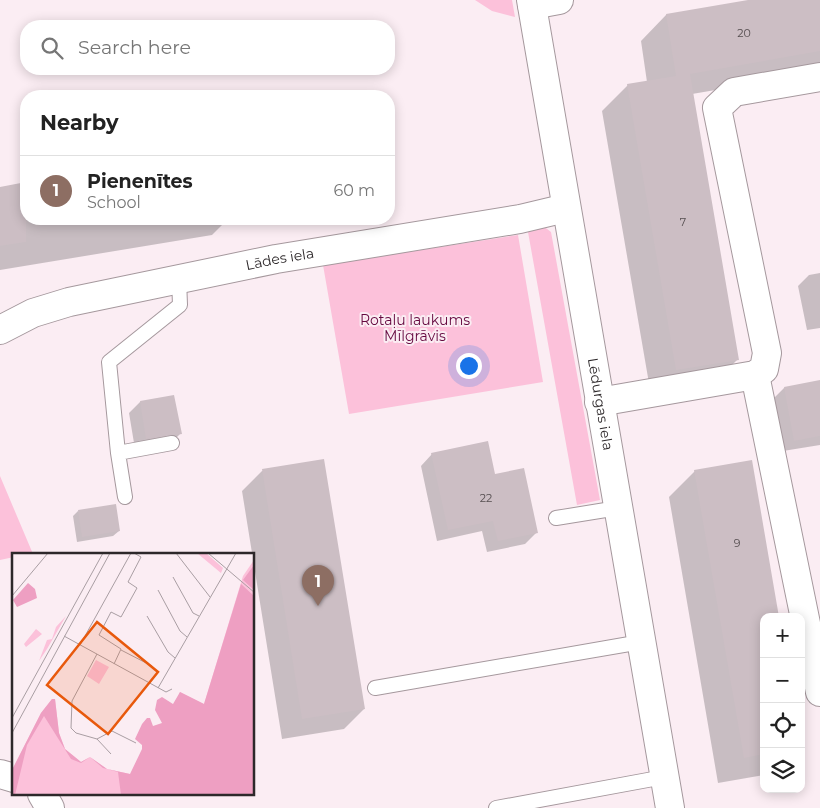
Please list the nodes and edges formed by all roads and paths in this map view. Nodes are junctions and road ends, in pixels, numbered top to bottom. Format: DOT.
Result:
graph roads {
  1 [pos="559,0"];
  2 [pos="531,2"];
  3 [pos="820,77"];
  4 [pos="566,208"];
  5 [pos="178,279"];
  6 [pos="0,330"];
  7 [pos="755,375"];
  8 [pos="599,402"];
  9 [pos="172,444"];
  10 [pos="118,452"];
  11 [pos="125,497"];
  12 [pos="618,508"];
  13 [pos="556,518"];
  14 [pos="641,642"];
  15 [pos="375,688"];
  16 [pos="820,692"];
  17 [pos="664,777"];
  18 [pos="43,796"];
  19 [pos="550,803"];
  20 [pos="50,808"];
  21 [pos="496,808"];
  22 [pos="670,808"];
  1 -- 2 [label="street"];
  2 -- 4 [label="street, Lēdurgas iela"];
  3 -- 7 [label="street"];
  4 -- 5 [label="street, Lādes iela"];
  4 -- 8 [label="street, Lēdurgas iela"];
  5 -- 6 [label="street, Lādes iela"];
  5 -- 10 [label="lane"];
  7 -- 8 [label="street"];
  7 -- 16 [label="street"];
  8 -- 12 [label="street, Lēdurgas iela"];
  9 -- 10 [label="lane"];
  10 -- 11 [label="lane"];
  12 -- 13 [label="lane"];
  12 -- 14 [label="street, Lēdurgas iela"];
  14 -- 15 [label="lane"];
  14 -- 17 [label="street, Lēdurgas iela"];
  17 -- 19 [label="lane"];
  17 -- 22 [label="street, Lēdurgas iela"];
  18 -- 20 [label="street"];
  19 -- 21 [label="lane"];
}
